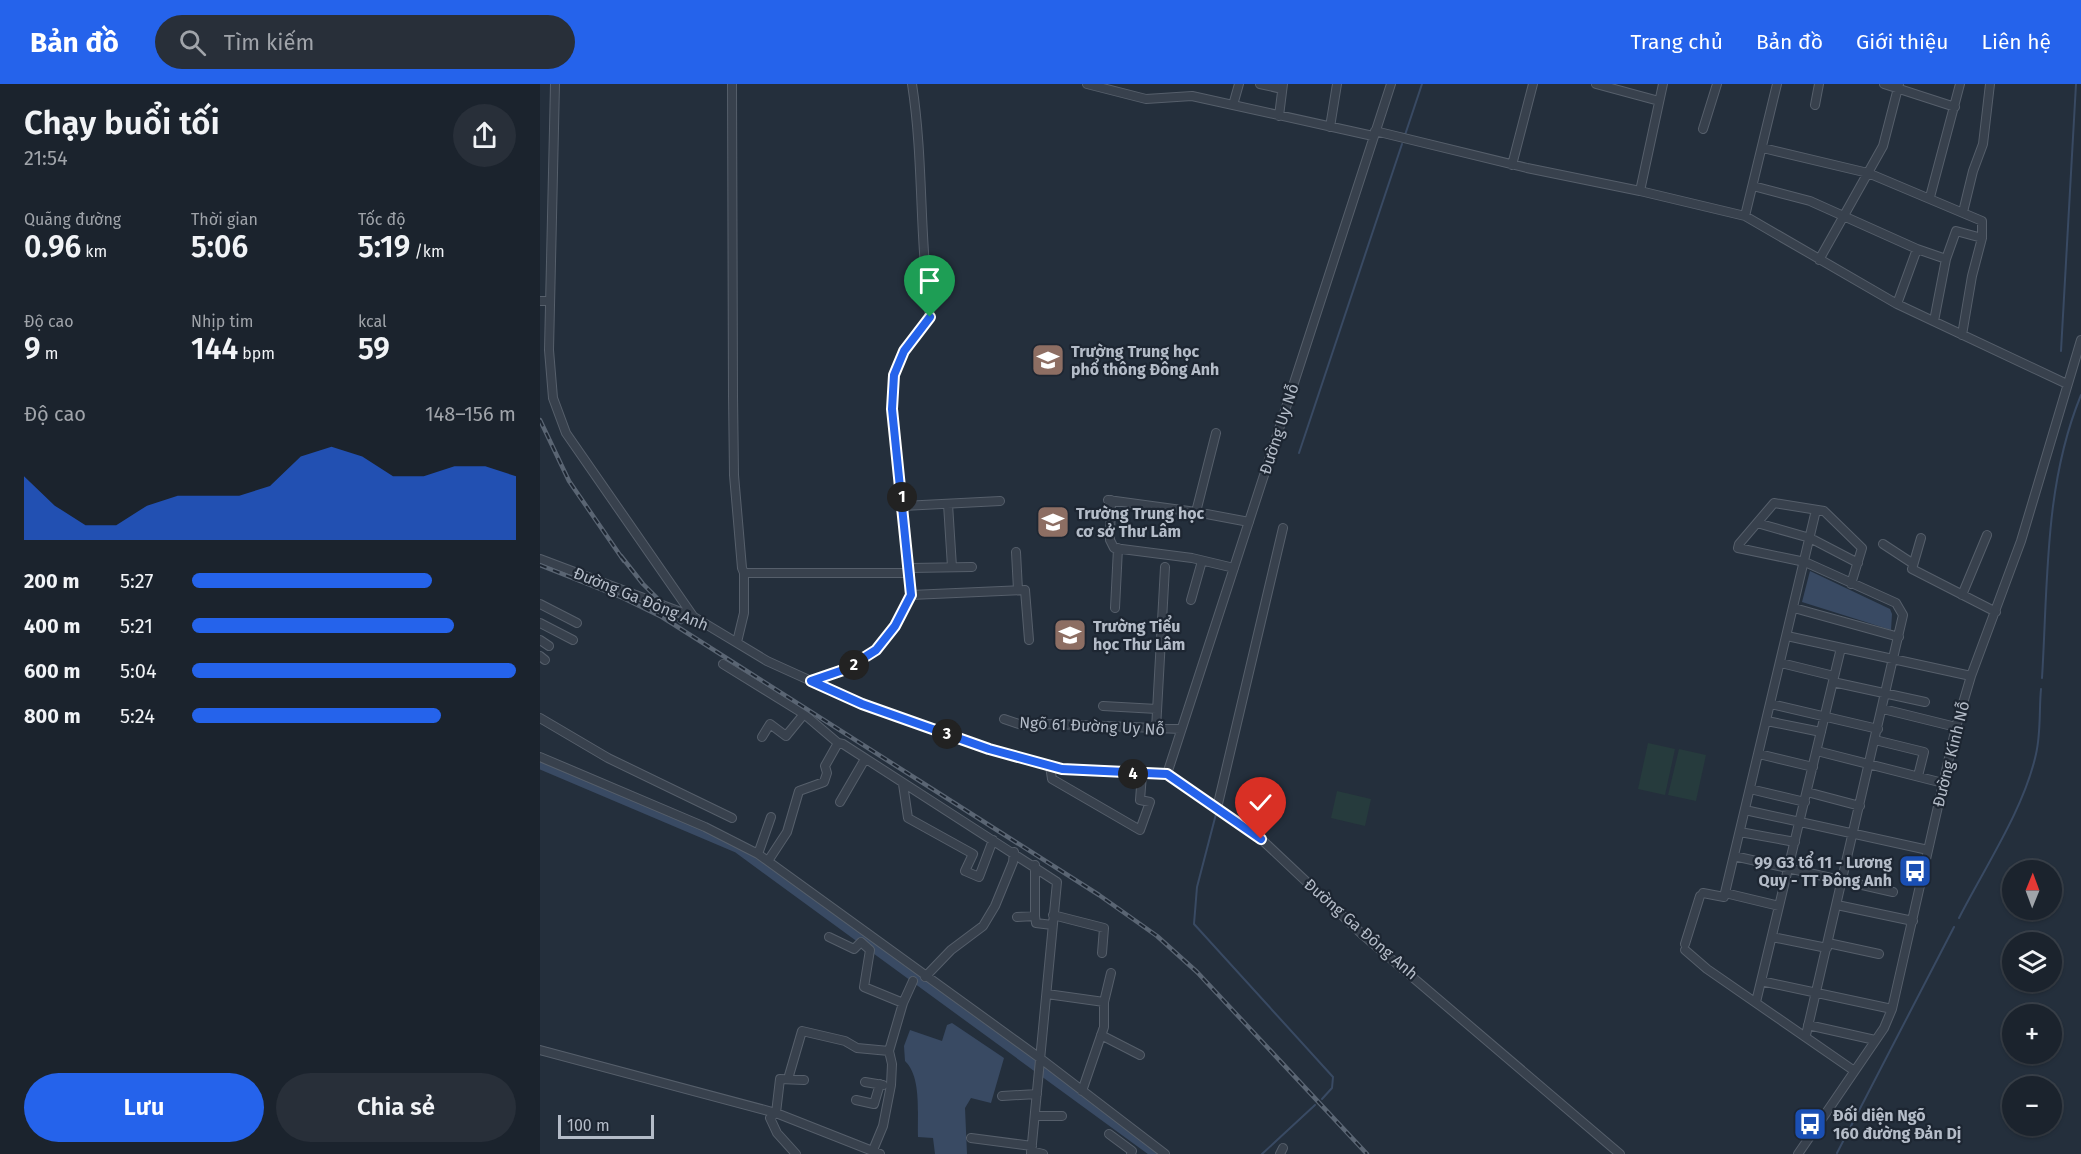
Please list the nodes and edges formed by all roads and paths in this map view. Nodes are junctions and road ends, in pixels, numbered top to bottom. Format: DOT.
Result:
graph roads {
  1 [pos="555,84"];
  2 [pos="732,84"];
  3 [pos="912,84"];
  4 [pos="1087,84"];
  5 [pos="1126,84"];
  6 [pos="1239,84"];
  7 [pos="1260,84"];
  8 [pos="1337,84"];
  9 [pos="1391,84"];
  10 [pos="1533,84"];
  11 [pos="1596,84"];
  12 [pos="1663,84"];
  13 [pos="1717,84"];
  14 [pos="1777,84"];
  15 [pos="1819,84"];
  16 [pos="1884,84"];
  17 [pos="1960,84"];
  18 [pos="1990,84"];
  19 [pos="1282,86"];
  20 [pos="1899,86"];
  21 [pos="1125,93"];
  22 [pos="1659,101"];
  23 [pos="1233,105"];
  24 [pos="1815,105"];
  25 [pos="1955,107"];
  26 [pos="1279,116"];
  27 [pos="1330,127"];
  28 [pos="1704,129"];
  29 [pos="1374,134"];
  30 [pos="1763,148"];
  31 [pos="1512,165"];
  32 [pos="1868,173"];
  33 [pos="1753,186"];
  34 [pos="1640,191"];
  35 [pos="1930,197"];
  36 [pos="1963,212"];
  37 [pos="1745,216"];
  38 [pos="1844,216"];
  39 [pos="1982,238"];
  40 [pos="1917,249"];
  41 [pos="1946,259"];
  42 [pos="1818,260"];
  43 [pos="540,301"];
  44 [pos="549,301"];
  45 [pos="1897,304"];
  46 [pos="1934,321"];
  47 [pos="1962,334"];
  48 [pos="2081,340"];
  49 [pos="2067,384"];
  50 [pos="1216,433"];
  51 [pos="1000,501"];
  52 [pos="948,504"];
  53 [pos="903,506"];
  54 [pos="1816,510"];
  55 [pos="1196,512"];
  56 [pos="1249,522"];
  57 [pos="1757,524"];
  58 [pos="1283,528"];
  59 [pos="1987,535"];
  60 [pos="1810,538"];
  61 [pos="1921,538"];
  62 [pos="1883,544"];
  63 [pos="1118,548"];
  64 [pos="1016,552"];
  65 [pos="540,559"];
  66 [pos="1202,561"];
  67 [pos="1804,562"];
  68 [pos="1858,563"];
  69 [pos="1912,563"];
  70 [pos="952,567"];
  71 [pos="972,567"];
  72 [pos="1165,567"];
  73 [pos="1234,568"];
  74 [pos="910,571"];
  75 [pos="744,573"];
  76 [pos="1851,584"];
  77 [pos="1018,591"];
  78 [pos="911,595"];
  79 [pos="1962,595"];
  80 [pos="1191,600"];
  81 [pos="540,604"];
  82 [pos="1115,608"];
  83 [pos="1794,608"];
  84 [pos="1996,612"];
  85 [pos="694,617"];
  86 [pos="540,623"];
  87 [pos="577,623"];
  88 [pos="1787,636"];
  89 [pos="1899,637"];
  90 [pos="540,640"];
  91 [pos="573,640"];
  92 [pos="1029,640"];
  93 [pos="737,642"];
  94 [pos="549,646"];
  95 [pos="1841,648"];
  96 [pos="1894,661"];
  97 [pos="1781,663"];
  98 [pos="723,664"];
  99 [pos="1971,676"];
  100 [pos="1834,679"];
  101 [pos="811,681"];
  102 [pos="1886,695"];
  103 [pos="1925,702"];
  104 [pos="1771,704"];
  105 [pos="1103,706"];
  106 [pos="1157,709"];
  107 [pos="1883,709"];
  108 [pos="804,714"];
  109 [pos="1825,717"];
  110 [pos="540,718"];
  111 [pos="1004,719"];
  112 [pos="1767,721"];
  113 [pos="1956,727"];
  114 [pos="1156,729"];
  115 [pos="1181,729"];
  116 [pos="1878,729"];
  117 [pos="1821,732"];
  118 [pos="762,737"];
  119 [pos="1875,741"];
  120 [pos="838,743"];
  121 [pos="1817,751"];
  122 [pos="1759,754"];
  123 [pos="540,757"];
  124 [pos="865,759"];
  125 [pos="1870,764"];
  126 [pos="1050,766"];
  127 [pos="1813,767"];
  128 [pos="1142,774"];
  129 [pos="1167,774"];
  130 [pos="1918,776"];
  131 [pos="1943,783"];
  132 [pos="903,784"];
  133 [pos="1750,789"];
  134 [pos="1807,792"];
  135 [pos="840,802"];
  136 [pos="1805,802"];
  137 [pos="1860,806"];
  138 [pos="1217,808"];
  139 [pos="1745,810"];
  140 [pos="771,817"];
  141 [pos="732,818"];
  142 [pos="1800,822"];
  143 [pos="1740,832"];
  144 [pos="1853,834"];
  145 [pos="993,840"];
  146 [pos="1795,842"];
  147 [pos="1928,850"];
  148 [pos="1014,852"];
  149 [pos="758,854"];
  150 [pos="1734,856"];
  151 [pos="768,861"];
  152 [pos="1035,865"];
  153 [pos="1788,869"];
  154 [pos="1842,881"];
  155 [pos="1893,892"];
  156 [pos="1725,893"];
  157 [pos="1837,905"];
  158 [pos="1779,906"];
  159 [pos="1053,915"];
  160 [pos="1035,916"];
  161 [pos="1017,917"];
  162 [pos="1913,921"];
  163 [pos="1052,925"];
  164 [pos="829,937"];
  165 [pos="1772,937"];
  166 [pos="1827,946"];
  167 [pos="1102,953"];
  168 [pos="1879,954"];
  169 [pos="1111,973"];
  170 [pos="925,977"];
  171 [pos="913,981"];
  172 [pos="1761,981"];
  173 [pos="1816,993"];
  174 [pos="1047,994"];
  175 [pos="1104,1002"];
  176 [pos="1756,1002"];
  177 [pos="903,1003"];
  178 [pos="1892,1009"];
  179 [pos="1808,1025"];
  180 [pos="1101,1035"];
  181 [pos="1806,1035"];
  182 [pos="1875,1040"];
  183 [pos="540,1050"];
  184 [pos="889,1051"];
  185 [pos="1140,1055"];
  186 [pos="1041,1060"];
  187 [pos="1853,1070"];
  188 [pos="788,1079"];
  189 [pos="804,1080"];
  190 [pos="865,1082"];
  191 [pos="880,1084"];
  192 [pos="891,1085"];
  193 [pos="1082,1091"];
  194 [pos="1036,1094"];
  195 [pos="1002,1096"];
  196 [pos="856,1100"];
  197 [pos="776,1113"];
  198 [pos="1035,1116"];
  199 [pos="1062,1116"];
  200 [pos="1109,1134"];
  201 [pos="971,1138"];
  202 [pos="1031,1150"];
  203 [pos="877,1152"];
  204 [pos="796,1154"];
  205 [pos="1043,1154"];
  206 [pos="1131,1154"];
  207 [pos="1165,1154"];
  208 [pos="1620,1154"];
  209 [pos="1798,1154"];
  1 -- 44 [label="street"];
  2 -- 75 [label="street"];
  3 -- 53 [label="street"];
  4 -- 21 [label="street"];
  5 -- 21 [label="street"];
  6 -- 23 [label="street"];
  7 -- 19 [label="street"];
  8 -- 27 [label="street"];
  9 -- 29 [label="street, Đường Uy Nỗ"];
  10 -- 31 [label="street"];
  11 -- 22 [label="street"];
  12 -- 22 [label="street"];
  13 -- 28 [label="street"];
  14 -- 30 [label="street"];
  15 -- 24 [label="street"];
  16 -- 20 [label="street"];
  17 -- 25 [label="street"];
  18 -- 36 [label="street"];
  19 -- 26 [label="street"];
  20 -- 25 [label="street"];
  20 -- 32 [label="street"];
  21 -- 23 [label="street"];
  22 -- 34 [label="street"];
  23 -- 26 [label="street"];
  25 -- 35 [label="street"];
  26 -- 27 [label="street"];
  27 -- 29 [label="street"];
  29 -- 31 [label="street"];
  29 -- 56 [label="street, Đường Uy Nỗ"];
  30 -- 32 [label="street"];
  30 -- 33 [label="street"];
  31 -- 34 [label="street"];
  32 -- 35 [label="street"];
  32 -- 38 [label="street"];
  33 -- 37 [label="street"];
  33 -- 38 [label="street"];
  34 -- 37 [label="street"];
  35 -- 36 [label="street"];
  36 -- 39 [label="street"];
  37 -- 42 [label="street"];
  38 -- 40 [label="street"];
  38 -- 42 [label="street"];
  39 -- 41 [label="street"];
  39 -- 47 [label="street"];
  40 -- 41 [label="street"];
  40 -- 45 [label="street"];
  41 -- 46 [label="street"];
  42 -- 45 [label="street"];
  43 -- 44 [label="street"];
  44 -- 85 [label="street"];
  45 -- 46 [label="street"];
  46 -- 47 [label="street"];
  47 -- 49 [label="street"];
  48 -- 49 [label="street, Đường Kính Nỗ"];
  49 -- 84 [label="street, Đường Kính Nỗ"];
  50 -- 55 [label="street"];
  51 -- 52 [label="street"];
  52 -- 53 [label="street"];
  52 -- 70 [label="street"];
  53 -- 74 [label="street"];
  54 -- 57 [label="street"];
  54 -- 60 [label="street"];
  54 -- 68 [label="street"];
  55 -- 56 [label="street"];
  55 -- 63 [label="street"];
  56 -- 73 [label="street, Đường Uy Nỗ"];
  57 -- 60 [label="street"];
  57 -- 67 [label="street"];
  58 -- 138 [label="street"];
  59 -- 79 [label="street"];
  60 -- 67 [label="street"];
  60 -- 68 [label="street"];
  61 -- 69 [label="street"];
  62 -- 69 [label="street"];
  63 -- 66 [label="street"];
  63 -- 82 [label="street"];
  64 -- 77 [label="street"];
  65 -- 85 [label="street, Đường Ga Đông Anh"];
  66 -- 73 [label="street"];
  66 -- 80 [label="street"];
  67 -- 76 [label="street"];
  67 -- 83 [label="street"];
  68 -- 76 [label="street"];
  69 -- 79 [label="street"];
  70 -- 71 [label="street"];
  70 -- 74 [label="street"];
  72 -- 106 [label="street"];
  73 -- 115 [label="street, Đường Uy Nỗ"];
  74 -- 75 [label="street"];
  74 -- 78 [label="street"];
  75 -- 93 [label="street"];
  76 -- 89 [label="street"];
  77 -- 78 [label="street"];
  77 -- 92 [label="street"];
  78 -- 101 [label="street"];
  79 -- 84 [label="street"];
  81 -- 87 [label="street"];
  83 -- 88 [label="street"];
  83 -- 89 [label="street"];
  84 -- 99 [label="street, Đường Kính Nỗ"];
  85 -- 93 [label="street, Đường Ga Đông Anh"];
  86 -- 91 [label="street"];
  88 -- 95 [label="street"];
  88 -- 97 [label="street"];
  89 -- 96 [label="street"];
  90 -- 94 [label="street"];
  93 -- 101 [label="street, Đường Ga Đông Anh"];
  95 -- 96 [label="street"];
  95 -- 100 [label="street"];
  96 -- 99 [label="street"];
  96 -- 102 [label="street"];
  97 -- 100 [label="street"];
  97 -- 104 [label="street"];
  98 -- 108 [label="street"];
  99 -- 113 [label="street, Đường Kính Nỗ"];
  100 -- 102 [label="street"];
  100 -- 109 [label="street"];
  101 -- 126 [label="street, Đường Ga Đông Anh"];
  102 -- 103 [label="street"];
  102 -- 107 [label="street"];
  104 -- 109 [label="street"];
  104 -- 112 [label="street"];
  105 -- 106 [label="street"];
  106 -- 114 [label="street"];
  107 -- 113 [label="street"];
  107 -- 116 [label="street"];
  108 -- 118 [label="street"];
  108 -- 120 [label="street"];
  109 -- 116 [label="street"];
  109 -- 117 [label="street"];
  110 -- 141 [label="street"];
  111 -- 114 [label="street, Ngõ 61 Đường Uy Nỗ"];
  112 -- 117 [label="street"];
  112 -- 122 [label="street"];
  113 -- 131 [label="street, Đường Kính Nỗ"];
  114 -- 115 [label="street, Ngõ 61 Đường Uy Nỗ"];
  115 -- 129 [label="street, Đường Uy Nỗ"];
  116 -- 119 [label="street"];
  117 -- 121 [label="street"];
  119 -- 125 [label="street"];
  119 -- 130 [label="street"];
  120 -- 124 [label="street"];
  120 -- 151 [label="street"];
  121 -- 125 [label="street"];
  121 -- 127 [label="street"];
  122 -- 127 [label="street"];
  122 -- 133 [label="street"];
  123 -- 149 [label="street"];
  124 -- 132 [label="street"];
  124 -- 135 [label="street"];
  125 -- 130 [label="street"];
  125 -- 137 [label="street"];
  126 -- 128 [label="street, Đường Ga Đông Anh"];
  126 -- 128 [label="street"];
  127 -- 134 [label="street"];
  128 -- 129 [label="street, Đường Ga Đông Anh"];
  129 -- 138 [label="street, Đường Ga Đông Anh"];
  130 -- 131 [label="street"];
  131 -- 147 [label="street, Đường Kính Nỗ"];
  132 -- 145 [label="street"];
  132 -- 145 [label="street"];
  133 -- 136 [label="street"];
  133 -- 139 [label="street"];
  134 -- 136 [label="street"];
  134 -- 137 [label="street"];
  136 -- 142 [label="street"];
  137 -- 144 [label="street"];
  138 -- 208 [label="street, Đường Ga Đông Anh"];
  139 -- 142 [label="street"];
  139 -- 143 [label="street"];
  140 -- 149 [label="street"];
  142 -- 144 [label="street"];
  142 -- 146 [label="street"];
  143 -- 146 [label="street"];
  143 -- 150 [label="street"];
  144 -- 147 [label="street"];
  144 -- 154 [label="street"];
  145 -- 148 [label="street"];
  146 -- 153 [label="street"];
  147 -- 162 [label="street, Đường Kính Nỗ"];
  148 -- 152 [label="street"];
  148 -- 170 [label="street"];
  149 -- 151 [label="street"];
  150 -- 153 [label="street"];
  150 -- 156 [label="street"];
  151 -- 170 [label="street"];
  152 -- 159 [label="street"];
  152 -- 160 [label="street"];
  153 -- 154 [label="street"];
  153 -- 158 [label="street"];
  154 -- 155 [label="street"];
  154 -- 157 [label="street"];
  156 -- 158 [label="street"];
  156 -- 176 [label="street"];
  157 -- 162 [label="street"];
  157 -- 166 [label="street"];
  158 -- 165 [label="street"];
  159 -- 163 [label="street"];
  159 -- 167 [label="street"];
  160 -- 161 [label="street"];
  160 -- 163 [label="street"];
  162 -- 178 [label="street, Đường Kính Nỗ"];
  163 -- 174 [label="street"];
  164 -- 177 [label="street"];
  165 -- 166 [label="street"];
  165 -- 172 [label="street"];
  166 -- 168 [label="street"];
  166 -- 173 [label="street"];
  169 -- 175 [label="street"];
  170 -- 186 [label="street"];
  171 -- 177 [label="street"];
  172 -- 173 [label="street"];
  172 -- 176 [label="street"];
  173 -- 178 [label="street"];
  173 -- 179 [label="street"];
  174 -- 175 [label="street"];
  174 -- 186 [label="street"];
  175 -- 180 [label="street"];
  176 -- 181 [label="street"];
  177 -- 184 [label="street"];
  178 -- 182 [label="street, Đường Kính Nỗ"];
  179 -- 181 [label="street"];
  179 -- 182 [label="street"];
  180 -- 185 [label="street"];
  180 -- 193 [label="street"];
  181 -- 187 [label="street"];
  182 -- 187 [label="street, Đường Kính Nỗ"];
  183 -- 197 [label="street"];
  184 -- 188 [label="street"];
  184 -- 192 [label="street"];
  186 -- 193 [label="street"];
  186 -- 194 [label="street"];
  187 -- 209 [label="street, Đường Kính Nỗ"];
  188 -- 189 [label="street"];
  188 -- 197 [label="street"];
  190 -- 191 [label="street"];
  191 -- 192 [label="street"];
  191 -- 196 [label="street"];
  192 -- 203 [label="street"];
  193 -- 207 [label="street"];
  194 -- 195 [label="street"];
  194 -- 198 [label="street"];
  197 -- 203 [label="street"];
  197 -- 204 [label="street"];
  198 -- 199 [label="street"];
  198 -- 202 [label="street"];
  200 -- 206 [label="street"];
  201 -- 202 [label="street"];
  202 -- 205 [label="street"];
}
